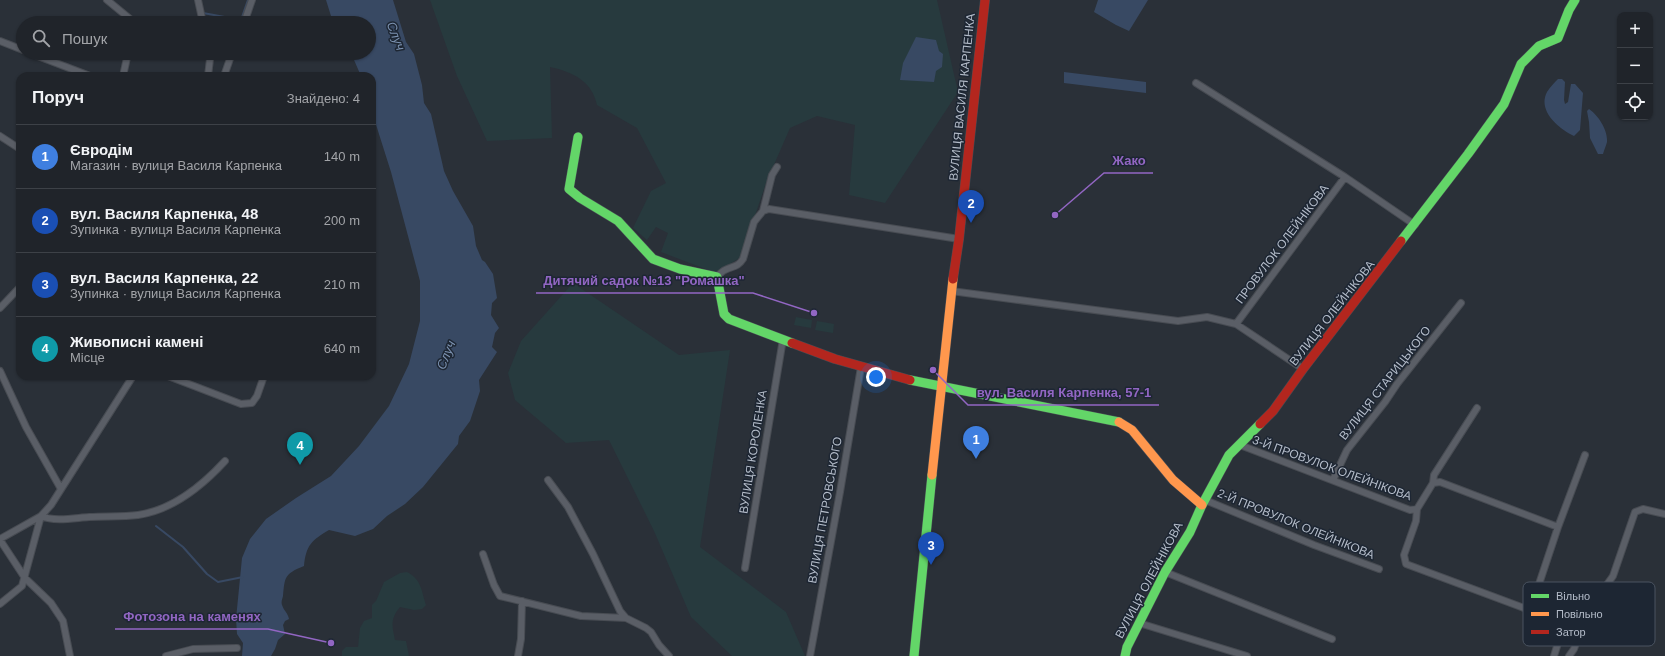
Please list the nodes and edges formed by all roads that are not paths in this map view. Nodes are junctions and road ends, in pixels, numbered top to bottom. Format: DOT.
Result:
graph roads {
  1 [pos="107,0"];
  2 [pos="198,0"];
  3 [pos="252,0"];
  4 [pos="985,0"];
  5 [pos="1575,0"];
  6 [pos="126,16"];
  7 [pos="201,16"];
  8 [pos="246,16"];
  9 [pos="0,41"];
  10 [pos="16,47"];
  11 [pos="48,60"];
  12 [pos="126,60"];
  13 [pos="210,60"];
  14 [pos="230,60"];
  15 [pos="80,72"];
  16 [pos="124,72"];
  17 [pos="208,72"];
  18 [pos="225,72"];
  19 [pos="1196,83"];
  20 [pos="0,136"];
  21 [pos="578,137"];
  22 [pos="16,146"];
  23 [pos="777,167"];
  24 [pos="1345,177"];
  25 [pos="763,211"];
  26 [pos="1415,225"];
  27 [pos="959,239"];
  28 [pos="717,277"];
  29 [pos="16,291"];
  30 [pos="951,291"];
  31 [pos="1461,303"];
  32 [pos="0,308"];
  33 [pos="1236,324"];
  34 [pos="783,339"];
  35 [pos="861,367"];
  36 [pos="1303,369"];
  37 [pos="0,371"];
  38 [pos="130,380"];
  39 [pos="178,380"];
  40 [pos="263,380"];
  41 [pos="942,387"];
  42 [pos="1477,408"];
  43 [pos="1240,445"];
  44 [pos="1584,455"];
  45 [pos="225,461"];
  46 [pos="548,480"];
  47 [pos="1333,480"];
  48 [pos="1433,483"];
  49 [pos="61,489"];
  50 [pos="1203,503"];
  51 [pos="1417,509"];
  52 [pos="1665,514"];
  53 [pos="41,516"];
  54 [pos="1558,527"];
  55 [pos="0,540"];
  56 [pos="483,554"];
  57 [pos="745,568"];
  58 [pos="1379,569"];
  59 [pos="1165,572"];
  60 [pos="25,578"];
  61 [pos="1540,582"];
  62 [pos="1609,582"];
  63 [pos="522,602"];
  64 [pos="0,604"];
  65 [pos="1523,608"];
  66 [pos="626,618"];
  67 [pos="1139,624"];
  68 [pos="1332,639"];
  69 [pos="1557,646"];
  70 [pos="1575,646"];
  71 [pos="237,648"];
  72 [pos="70,656"];
  73 [pos="166,656"];
  74 [pos="518,656"];
  75 [pos="669,656"];
  76 [pos="810,656"];
  77 [pos="914,656"];
  78 [pos="1125,656"];
  79 [pos="1247,656"];
  80 [pos="1554,656"];
  81 [pos="1569,656"];
  1 -- 6 [label="street"];
  2 -- 7 [label="street"];
  3 -- 8 [label="street"];
  4 -- 27 [label="street, ВУЛИЦЯ ВАСИЛЯ КАРПЕНКА"];
  5 -- 26 [label="street, ВУЛИЦЯ ОЛЕЙНІКОВА"];
  9 -- 10 [label="street"];
  11 -- 15 [label="street"];
  12 -- 16 [label="street"];
  13 -- 17 [label="street"];
  14 -- 18 [label="street"];
  19 -- 24 [label="street, ПРОВУЛОК ОЛЕЙНІКОВА"];
  20 -- 22 [label="street"];
  21 -- 28 [label="street"];
  23 -- 25 [label="street"];
  24 -- 26 [label="street, ПРОВУЛОК ОЛЕЙНІКОВА"];
  24 -- 33 [label="street, ПРОВУЛОК ОЛЕЙНІКОВА"];
  25 -- 27 [label="street"];
  25 -- 28 [label="street"];
  26 -- 36 [label="street, ВУЛИЦЯ ОЛЕЙНІКОВА"];
  27 -- 30 [label="street, ВУЛИЦЯ ВАСИЛЯ КАРПЕНКА"];
  28 -- 34 [label="street"];
  29 -- 32 [label="street"];
  30 -- 33 [label="street"];
  30 -- 41 [label="street, ВУЛИЦЯ ВАСИЛЯ КАРПЕНКА"];
  31 -- 47 [label="street, ВУЛИЦЯ СТАРИЦЬКОГО"];
  33 -- 36 [label="street"];
  34 -- 35 [label="street"];
  34 -- 57 [label="street, ВУЛИЦЯ КОРОЛЕНКА"];
  35 -- 41 [label="street"];
  35 -- 76 [label="street, ВУЛИЦЯ ПЕТРОВСЬКОГО"];
  36 -- 43 [label="street, ВУЛИЦЯ ОЛЕЙНІКОВА"];
  37 -- 49 [label="street"];
  38 -- 49 [label="street"];
  39 -- 40 [label="street"];
  41 -- 50 [label="street"];
  41 -- 77 [label="street, ВУЛИЦЯ ВАСИЛЯ КАРПЕНКА"];
  42 -- 48 [label="street"];
  43 -- 47 [label="street, 3-Й ПРОВУЛОК ОЛЕЙНІКОВА"];
  43 -- 50 [label="street, ВУЛИЦЯ ОЛЕЙНІКОВА"];
  44 -- 54 [label="street"];
  45 -- 53 [label="street"];
  46 -- 66 [label="street"];
  47 -- 51 [label="street, 3-Й ПРОВУЛОК ОЛЕЙНІКОВА"];
  48 -- 51 [label="street"];
  48 -- 54 [label="street"];
  49 -- 53 [label="street"];
  50 -- 58 [label="street, 2-Й ПРОВУЛОК ОЛЕЙНІКОВА"];
  50 -- 59 [label="street, ВУЛИЦЯ ОЛЕЙНІКОВА"];
  51 -- 65 [label="street"];
  52 -- 62 [label="street"];
  53 -- 55 [label="street"];
  53 -- 60 [label="street"];
  54 -- 61 [label="street"];
  55 -- 60 [label="street"];
  56 -- 63 [label="street"];
  59 -- 67 [label="street, ВУЛИЦЯ ОЛЕЙНІКОВА"];
  59 -- 68 [label="street"];
  60 -- 64 [label="street"];
  60 -- 72 [label="street"];
  63 -- 66 [label="street"];
  63 -- 74 [label="street"];
  66 -- 75 [label="street"];
  67 -- 78 [label="street, ВУЛИЦЯ ОЛЕЙНІКОВА"];
  67 -- 79 [label="street"];
  69 -- 80 [label="street"];
  70 -- 81 [label="street"];
  71 -- 73 [label="street"];
}
